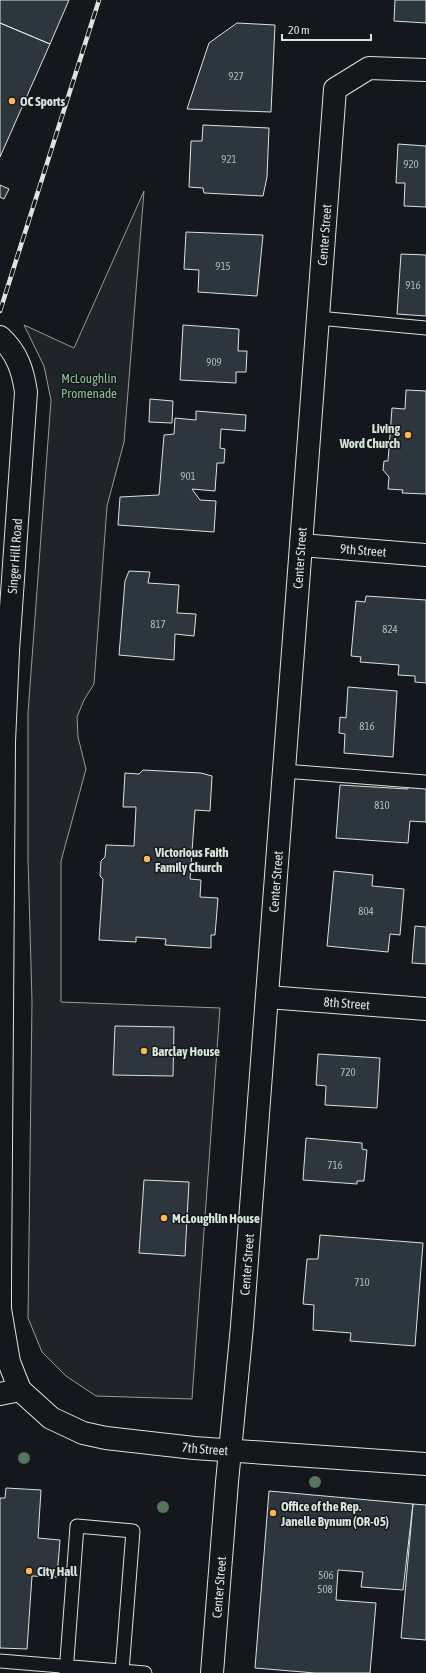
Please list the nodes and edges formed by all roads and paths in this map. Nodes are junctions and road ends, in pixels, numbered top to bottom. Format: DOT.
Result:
graph roads {
  1 [pos="426,70"];
  2 [pos="318,318"];
  3 [pos="426,328"];
  4 [pos="0,337"];
  5 [pos="301,545"];
  6 [pos="426,555"];
  7 [pos="284,771"];
  8 [pos="426,782"];
  9 [pos="267,997"];
  10 [pos="426,1009"];
  11 [pos="0,1286"];
  12 [pos="0,1290"];
  13 [pos="10,1392"];
  14 [pos="230,1451"];
  15 [pos="426,1464"];
  16 [pos="0,1661"];
  17 [pos="66,1669"];
  18 [pos="122,1671"];
  19 [pos="144,1673"];
  20 [pos="212,1673"];
  1 -- 2 [label="street, Center Street"];
  2 -- 3 [label="lane"];
  2 -- 5 [label="street, Center Street"];
  4 -- 11 [label="street, Singer Hill Road"];
  5 -- 6 [label="street, 9th Street"];
  5 -- 7 [label="street, Center Street"];
  7 -- 8 [label="lane"];
  7 -- 9 [label="street, Center Street"];
  9 -- 10 [label="street, 8th Street"];
  9 -- 14 [label="street, Center Street"];
  12 -- 13 [label="street"];
  13 -- 14 [label="street, 7th Street"];
  14 -- 15 [label="street, 7th Street"];
  14 -- 20 [label="street, Center Street"];
  16 -- 17 [label="lane"];
  17 -- 18 [label="lane"];
  17 -- 18 [label="lane"];
  18 -- 19 [label="lane"];
}
